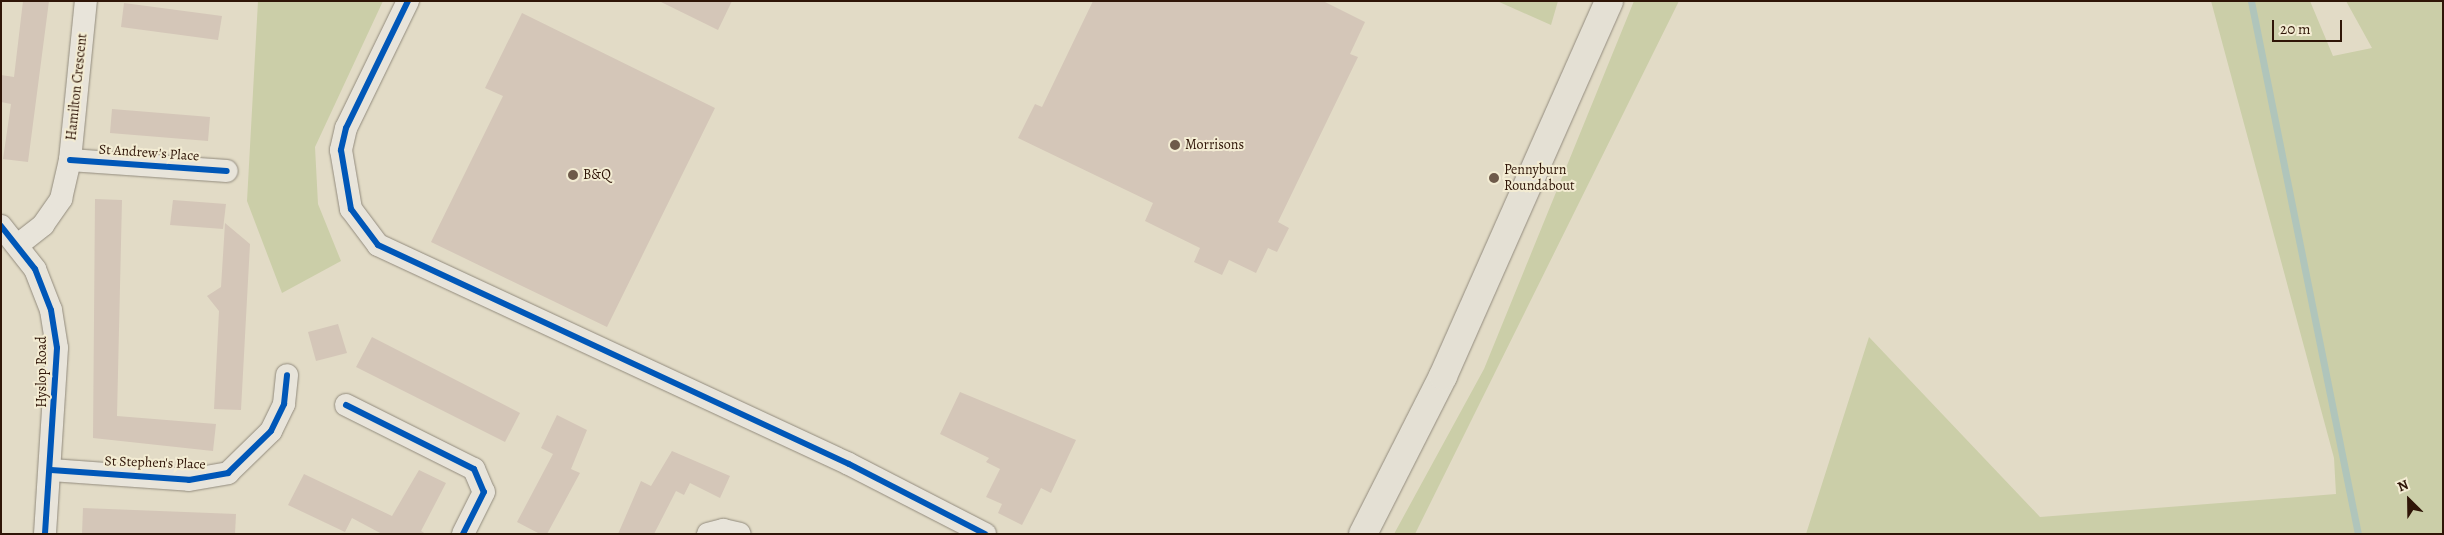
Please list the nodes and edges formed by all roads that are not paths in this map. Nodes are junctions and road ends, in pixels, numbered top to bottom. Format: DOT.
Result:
graph roads {
  1 [pos="86,1"];
  2 [pos="408,1"];
  3 [pos="1602,9"];
  4 [pos="70,160"];
  5 [pos="227,171"];
  6 [pos="1,226"];
  7 [pos="19,244"];
  8 [pos="287,375"];
  9 [pos="346,405"];
  10 [pos="51,470"];
  11 [pos="45,534"];
  12 [pos="463,534"];
  13 [pos="708,534"];
  14 [pos="740,534"];
  15 [pos="985,534"];
  16 [pos="1363,534"];
  1 -- 4 [label="street, Hamilton Crescent"];
  2 -- 15 [label="street"];
  3 -- 16 [label="main road"];
  4 -- 5 [label="street, St Andrew's Place"];
  4 -- 7 [label="street, Hamilton Crescent"];
  6 -- 7 [label="street, Hyslop Road"];
  7 -- 10 [label="street, Hyslop Road"];
  8 -- 10 [label="street, St Stephen's Place"];
  9 -- 12 [label="street"];
  10 -- 11 [label="street, Hyslop Road"];
  13 -- 14 [label="street"];
}
